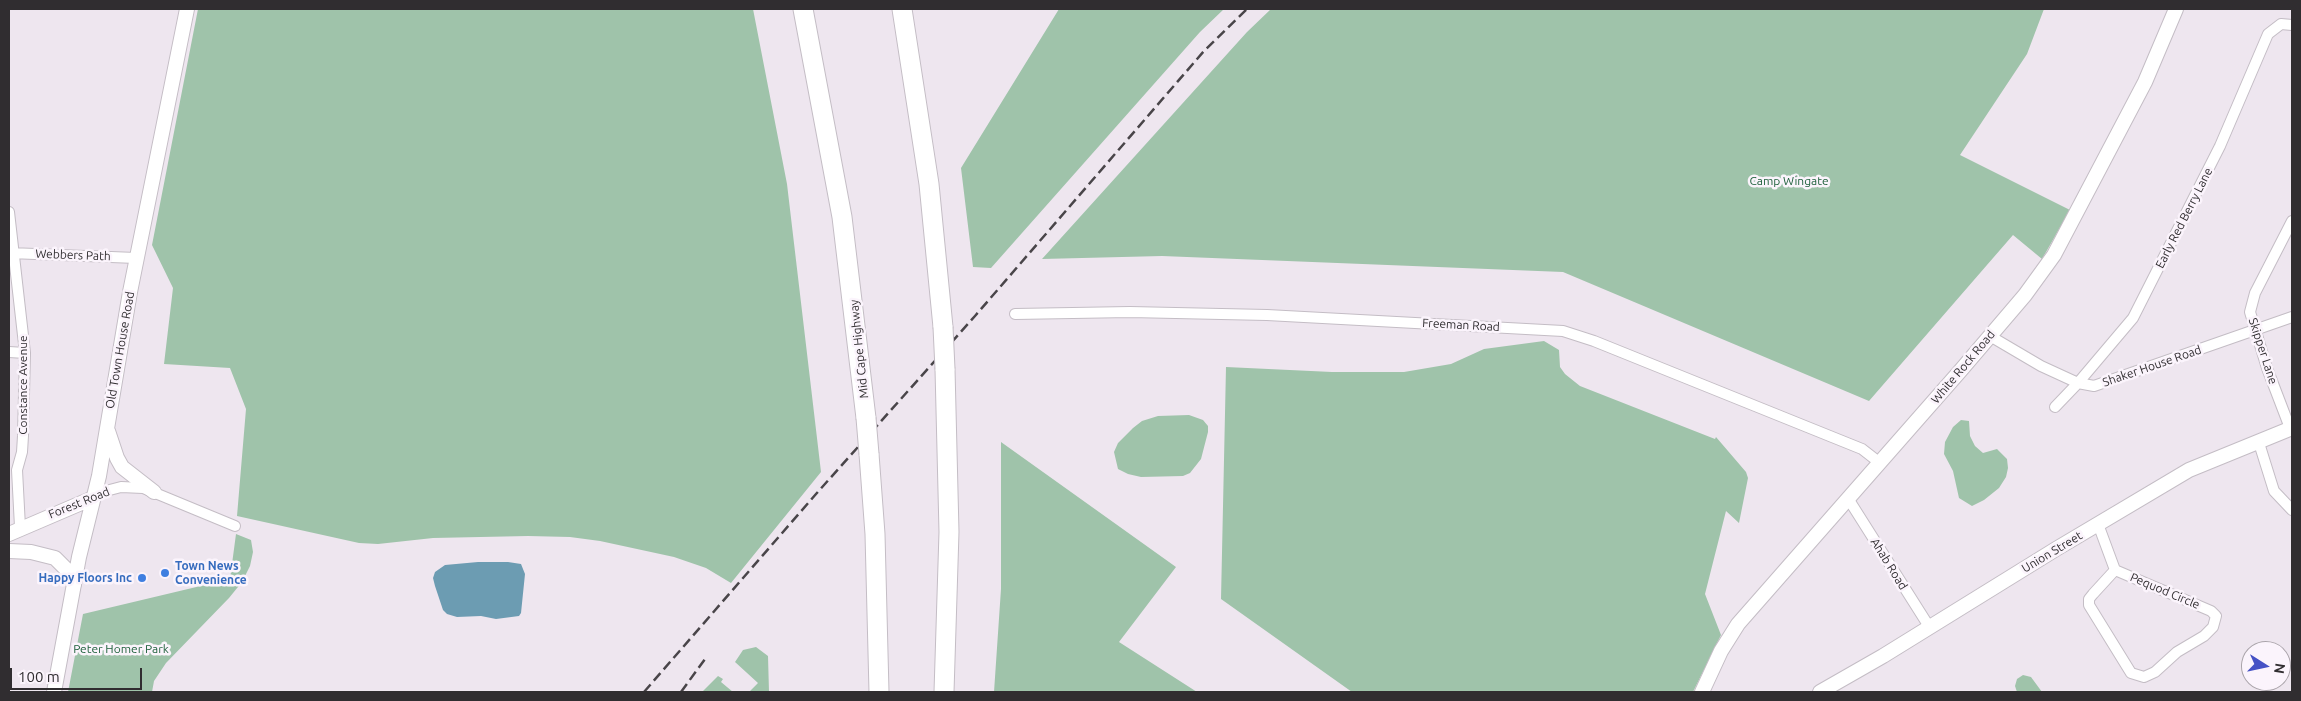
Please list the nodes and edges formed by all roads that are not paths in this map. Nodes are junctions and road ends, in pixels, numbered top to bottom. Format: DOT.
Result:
graph roads {
  1 [pos="187,9"];
  2 [pos="803,9"];
  3 [pos="902,9"];
  4 [pos="2176,9"];
  5 [pos="2292,24"];
  6 [pos="9,212"];
  7 [pos="2292,220"];
  8 [pos="12,253"];
  9 [pos="136,258"];
  10 [pos="1015,314"];
  11 [pos="2292,317"];
  12 [pos="2255,331"];
  13 [pos="1990,336"];
  14 [pos="9,352"];
  15 [pos="25,353"];
  16 [pos="2078,383"];
  17 [pos="2055,407"];
  18 [pos="2291,428"];
  19 [pos="107,429"];
  20 [pos="2259,443"];
  21 [pos="1880,463"];
  22 [pos="17,470"];
  23 [pos="9,481"];
  24 [pos="154,492"];
  25 [pos="93,498"];
  26 [pos="1849,500"];
  27 [pos="2292,510"];
  28 [pos="2098,524"];
  29 [pos="235,526"];
  30 [pos="14,530"];
  31 [pos="9,552"];
  32 [pos="2115,570"];
  33 [pos="74,585"];
  34 [pos="1930,628"];
  35 [pos="54,692"];
  36 [pos="879,692"];
  37 [pos="944,692"];
  38 [pos="1702,692"];
  39 [pos="1820,692"];
  1 -- 9 [label="main road, Old Town House Road"];
  2 -- 36 [label="highway, Mid Cape Highway, bridge"];
  3 -- 37 [label="highway, bridge"];
  4 -- 13 [label="main road, White Rock Road"];
  5 -- 16 [label="street, Early Red Berry Lane"];
  6 -- 8 [label="street, Constance Avenue"];
  7 -- 12 [label="street, Skipper Lane"];
  8 -- 9 [label="street, Webbers Path"];
  8 -- 15 [label="street, Constance Avenue"];
  9 -- 19 [label="main road, Old Town House Road"];
  10 -- 21 [label="street, Freeman Road"];
  11 -- 12 [label="street, Shaker House Road"];
  12 -- 16 [label="street, Shaker House Road"];
  12 -- 18 [label="street, Skipper Lane"];
  13 -- 16 [label="street, Shaker House Road"];
  13 -- 21 [label="main road, White Rock Road"];
  14 -- 15 [label="street"];
  15 -- 22 [label="street, Constance Avenue"];
  16 -- 17 [label="street, Early Red Berry Lane"];
  18 -- 20 [label="main road, Union Street"];
  19 -- 24 [label="main road"];
  19 -- 25 [label="main road, Old Town House Road"];
  20 -- 27 [label="street"];
  20 -- 28 [label="main road, Union Street"];
  21 -- 26 [label="main road, White Rock Road"];
  22 -- 23 [label="street"];
  22 -- 30 [label="street, Constance Avenue"];
  24 -- 25 [label="street, Forest Road"];
  24 -- 29 [label="street, Forest Road"];
  25 -- 30 [label="main road, Forest Road"];
  25 -- 33 [label="main road, Old Town House Road"];
  26 -- 34 [label="street, Ahab Road"];
  26 -- 38 [label="main road, White Rock Road"];
  28 -- 32 [label="street, Pequod Circle"];
  28 -- 34 [label="main road, Union Street"];
  31 -- 33 [label="main road"];
  32 -- 32 [label="street, Pequod Circle"];
  33 -- 35 [label="main road, Old Town House Road"];
  34 -- 39 [label="main road, Union Street"];
}
